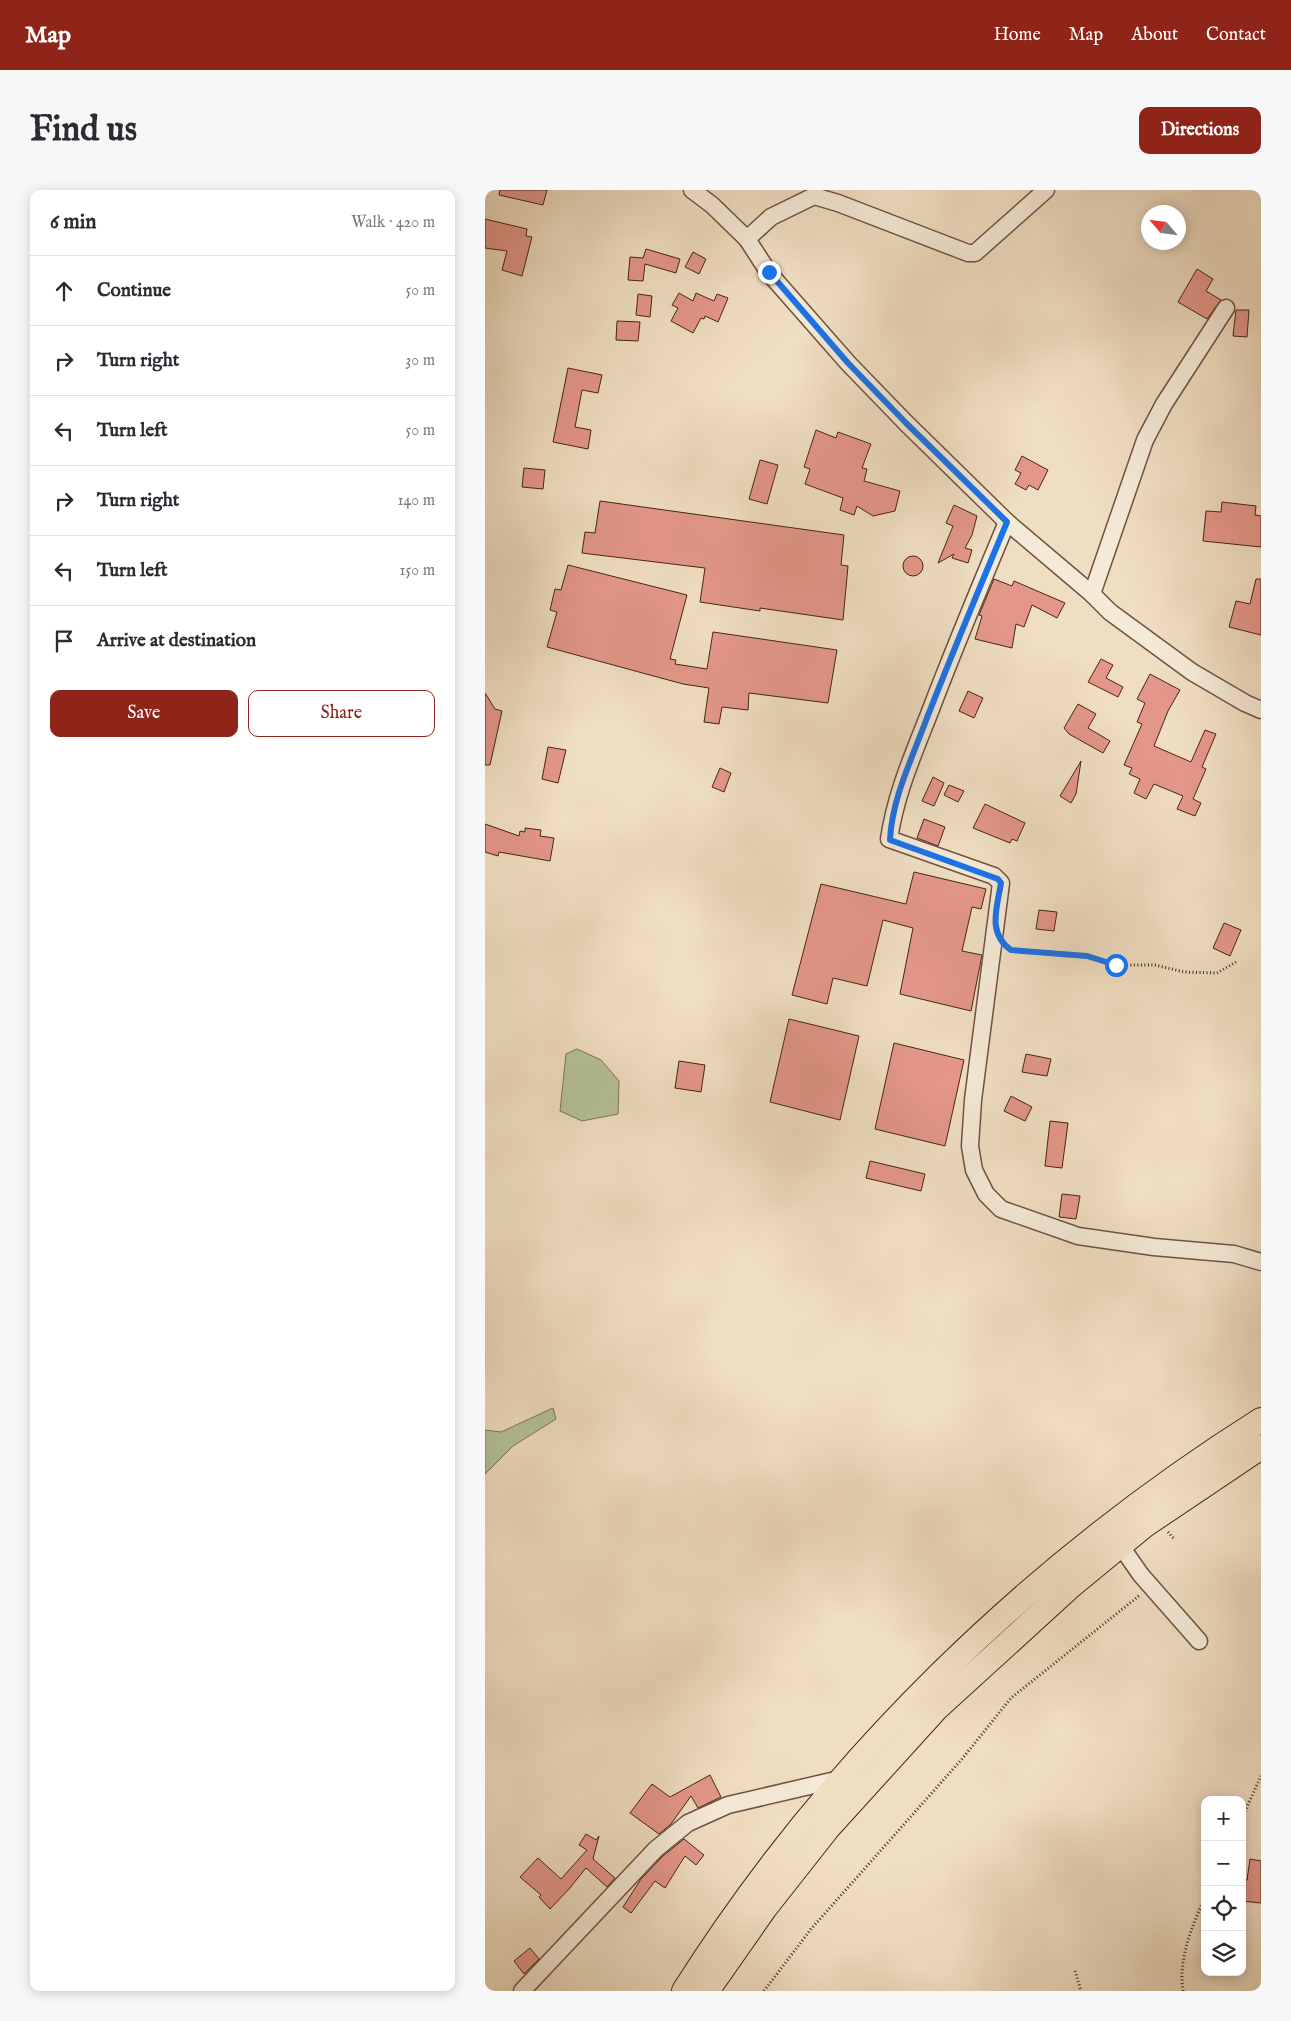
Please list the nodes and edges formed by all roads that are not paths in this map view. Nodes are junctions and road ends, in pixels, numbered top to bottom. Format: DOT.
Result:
graph roads {
  1 [pos="692,190"];
  2 [pos="1046,190"];
  3 [pos="747,239"];
  4 [pos="1226,308"];
  5 [pos="1007,522"];
  6 [pos="1092,594"];
  7 [pos="1261,710"];
  8 [pos="1261,1262"];
  9 [pos="1261,1420"];
  10 [pos="1261,1447"];
  11 [pos="1120,1545"];
  12 [pos="1199,1641"];
  13 [pos="841,1779"];
  14 [pos="522,1991"];
  15 [pos="684,1991"];
  16 [pos="707,1991"];
  1 -- 3 [label="street"];
  2 -- 3 [label="street"];
  3 -- 5 [label="street"];
  4 -- 6 [label="street"];
  5 -- 6 [label="street"];
  5 -- 8 [label="street"];
  6 -- 7 [label="street"];
  9 -- 13 [label="highway"];
  10 -- 11 [label="highway"];
  11 -- 12 [label="street"];
  11 -- 16 [label="highway"];
  13 -- 14 [label="street"];
  13 -- 15 [label="highway"];
}
